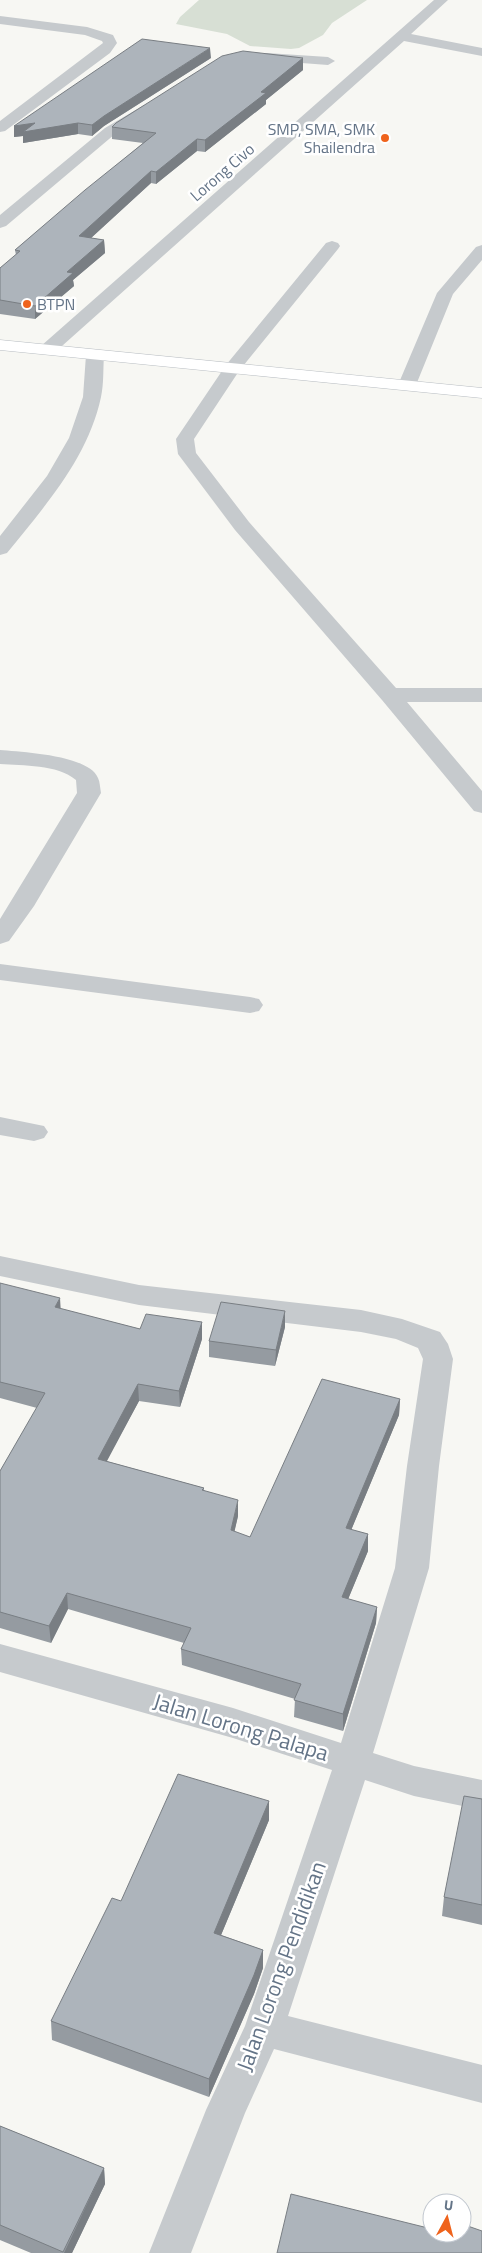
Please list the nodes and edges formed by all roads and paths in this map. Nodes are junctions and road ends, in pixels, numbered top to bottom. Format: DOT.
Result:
graph roads {
  1 [pos="442,0"];
  2 [pos="0,20"];
  3 [pos="400,36"];
  4 [pos="482,52"];
  5 [pos="249,56"];
  6 [pos="328,61"];
  7 [pos="159,100"];
  8 [pos="0,128"];
  9 [pos="0,223"];
  10 [pos="332,246"];
  11 [pos="482,250"];
  12 [pos="0,344"];
  13 [pos="47,350"];
  14 [pos="95,355"];
  15 [pos="232,369"];
  16 [pos="406,385"];
  17 [pos="482,393"];
  18 [pos="0,550"];
  19 [pos="390,694"];
  20 [pos="482,696"];
  21 [pos="0,757"];
  22 [pos="482,806"];
  23 [pos="0,936"];
  24 [pos="0,972"];
  25 [pos="250,1005"];
  26 [pos="0,1126"];
  27 [pos="34,1132"];
  28 [pos="0,1266"];
  29 [pos="0,1658"];
  30 [pos="353,1760"];
  31 [pos="482,1795"];
  32 [pos="264,2028"];
  33 [pos="482,2084"];
  34 [pos="170,2253"];
  1 -- 3 [label="street, Lorong Civo"];
  2 -- 8 [label="street"];
  3 -- 4 [label="street"];
  3 -- 13 [label="street, Lorong Civo"];
  5 -- 6 [label="street"];
  7 -- 9 [label="street"];
  10 -- 15 [label="street"];
  11 -- 16 [label="street"];
  12 -- 13 [label="main road"];
  13 -- 14 [label="main road"];
  14 -- 15 [label="main road"];
  14 -- 18 [label="street"];
  15 -- 16 [label="main road"];
  15 -- 19 [label="street"];
  16 -- 17 [label="main road"];
  19 -- 20 [label="street"];
  19 -- 22 [label="street"];
  21 -- 23 [label="street"];
  24 -- 25 [label="street"];
  26 -- 27 [label="street"];
  28 -- 30 [label="street, Jalan Lorong Pendidikan"];
  29 -- 30 [label="street, Jalan Lorong Palapa"];
  30 -- 31 [label="street, Jalan Lorong Palapa"];
  30 -- 32 [label="street, Jalan Lorong Pendidikan"];
  32 -- 33 [label="street"];
  32 -- 34 [label="street, Jalan Lorong Pendidikan"];
}
